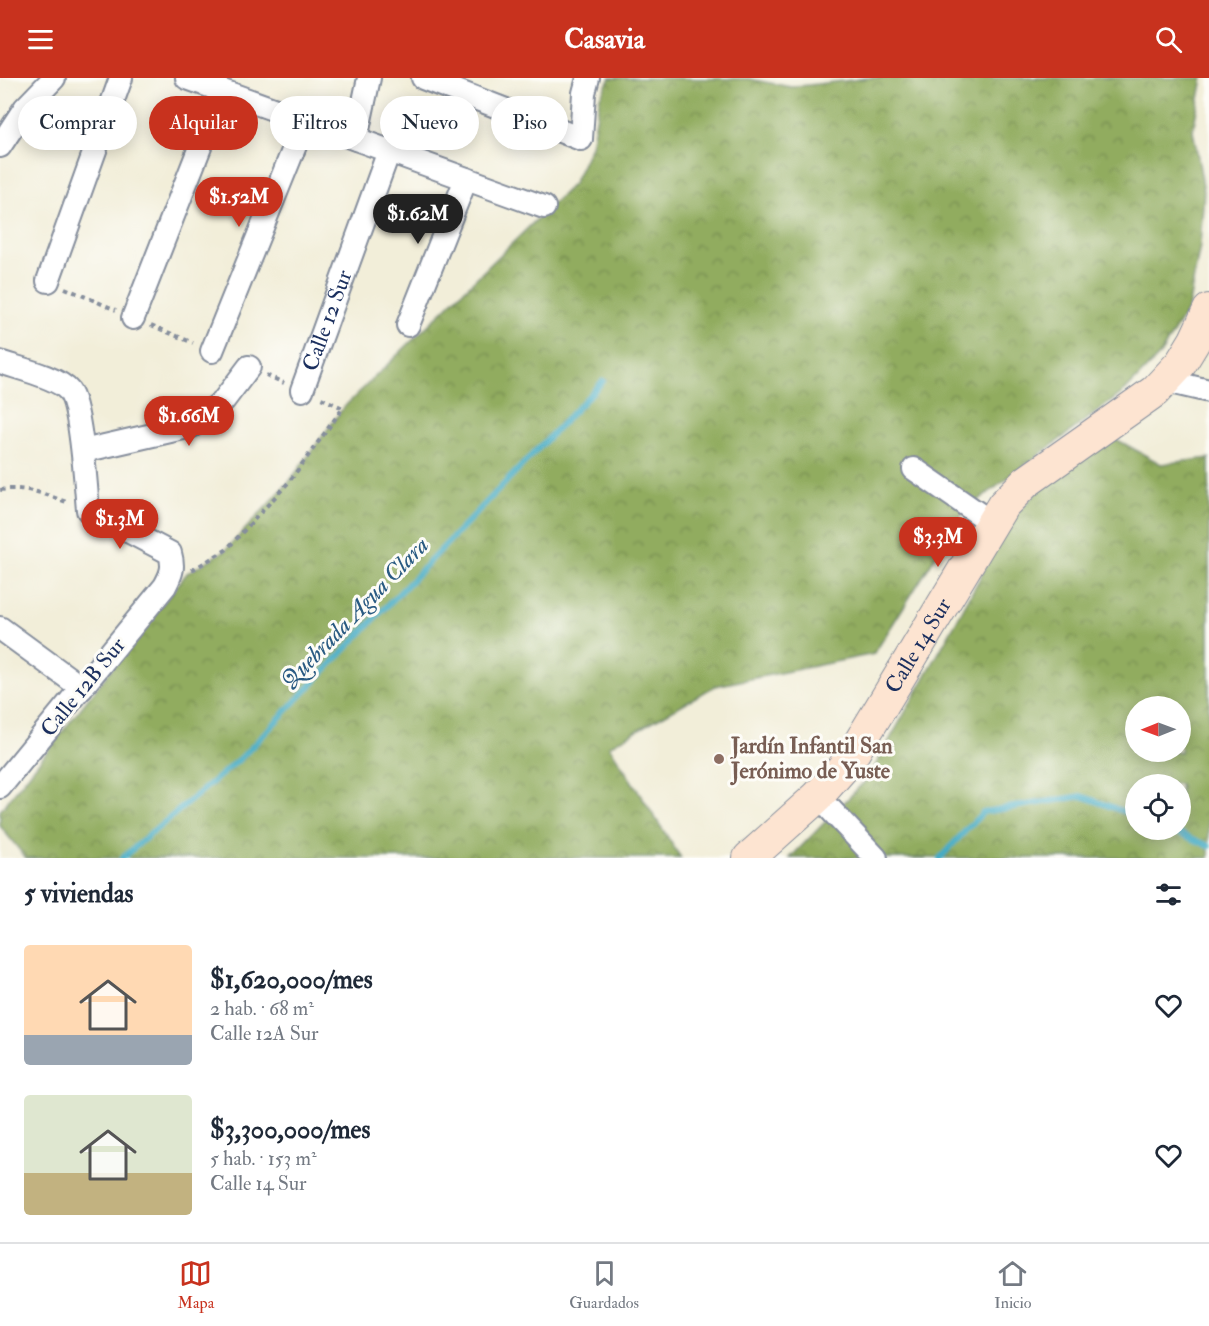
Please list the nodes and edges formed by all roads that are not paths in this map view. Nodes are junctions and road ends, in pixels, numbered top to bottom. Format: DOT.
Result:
graph roads {
  1 [pos="121,78"];
  2 [pos="187,78"];
  3 [pos="369,78"];
  4 [pos="423,78"];
  5 [pos="588,78"];
  6 [pos="47,82"];
  7 [pos="222,91"];
  8 [pos="365,96"];
  9 [pos="270,108"];
  10 [pos="368,143"];
  11 [pos="0,146"];
  12 [pos="293,150"];
  13 [pos="389,151"];
  14 [pos="466,179"];
  15 [pos="544,207"];
  16 [pos="48,281"];
  17 [pos="1209,310"];
  18 [pos="134,318"];
  19 [pos="408,325"];
  20 [pos="212,351"];
  21 [pos="0,362"];
  22 [pos="249,367"];
  23 [pos="1166,381"];
  24 [pos="302,390"];
  25 [pos="1209,391"];
  26 [pos="82,451"];
  27 [pos="914,469"];
  28 [pos="992,522"];
  29 [pos="0,628"];
  30 [pos="82,688"];
  31 [pos="0,787"];
  32 [pos="831,810"];
  33 [pos="749,858"];
  34 [pos="876,858"];
  1 -- 16 [label="street"];
  2 -- 7 [label="street"];
  3 -- 8 [label="street"];
  4 -- 5 [label="street"];
  6 -- 11 [label="street"];
  7 -- 9 [label="street"];
  7 -- 18 [label="street"];
  10 -- 13 [label="street"];
  12 -- 20 [label="street"];
  13 -- 14 [label="street"];
  13 -- 24 [label="street, Calle 12 Sur"];
  14 -- 15 [label="street"];
  14 -- 19 [label="street"];
  17 -- 23 [label="street, Calle 14 Sur"];
  21 -- 26 [label="street"];
  22 -- 26 [label="street"];
  23 -- 25 [label="street"];
  23 -- 28 [label="street, Calle 14 Sur"];
  26 -- 30 [label="street, Calle 12B Sur"];
  27 -- 28 [label="street"];
  28 -- 33 [label="street, Calle 14 Sur"];
  29 -- 30 [label="street"];
  30 -- 31 [label="street, Calle 12B Sur"];
  32 -- 34 [label="street"];
}
